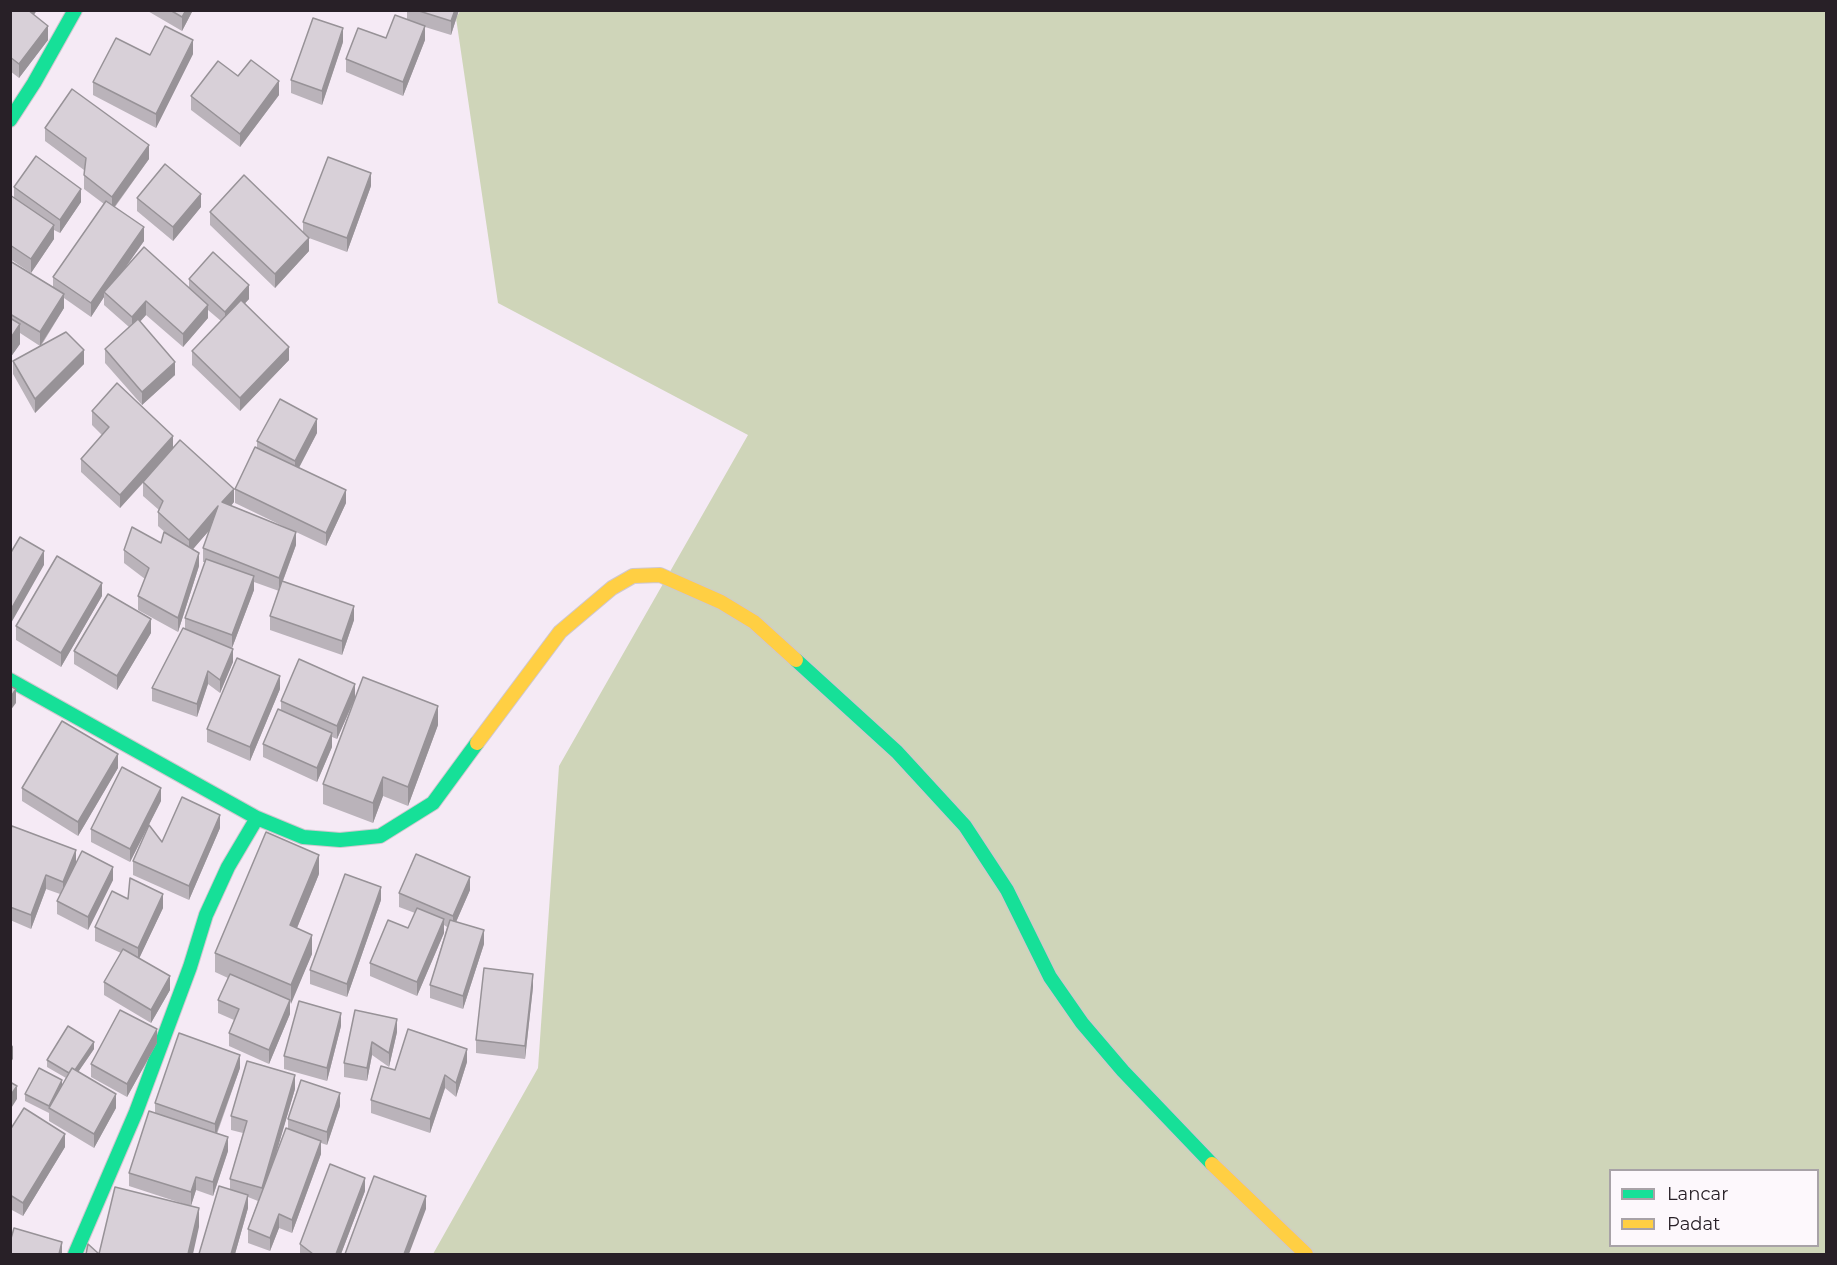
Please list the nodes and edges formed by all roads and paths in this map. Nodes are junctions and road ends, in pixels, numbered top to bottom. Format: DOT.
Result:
graph roads {
  1 [pos="75,10"];
  2 [pos="10,120"];
  3 [pos="10,680"];
  4 [pos="257,818"];
  5 [pos="75,1254"];
  6 [pos="1306,1254"];
  1 -- 2 [label="street"];
  3 -- 4 [label="street"];
  4 -- 5 [label="street"];
  4 -- 6 [label="street"];
}
